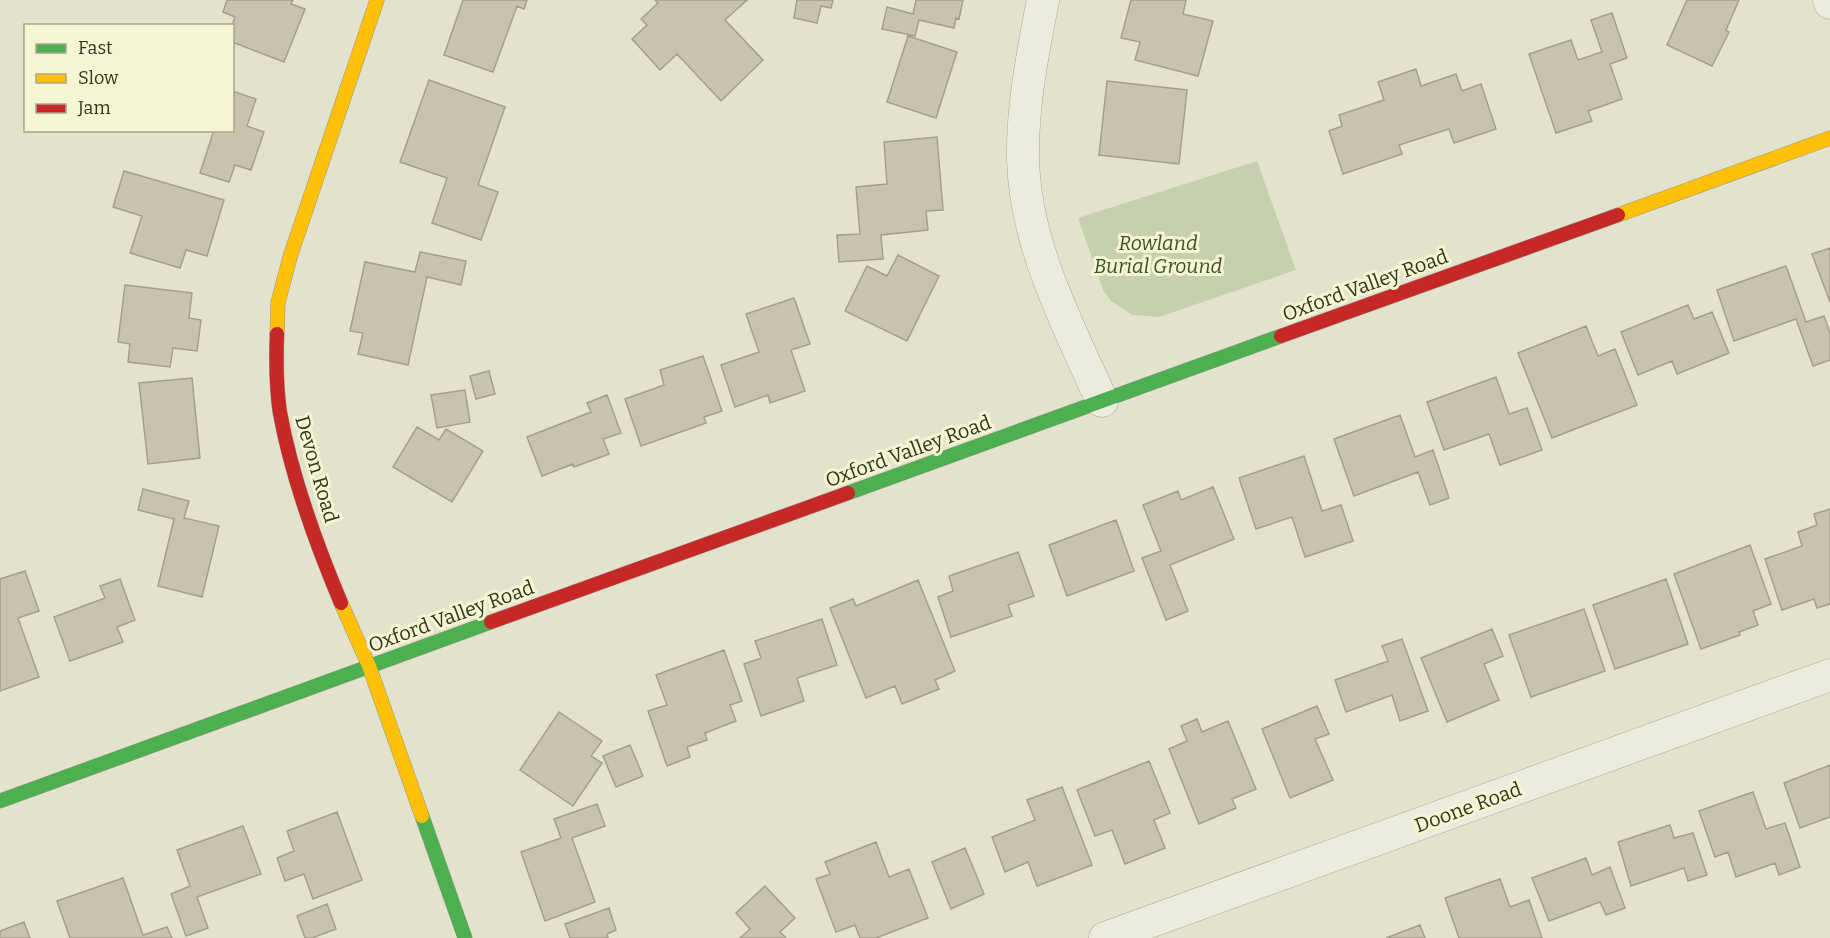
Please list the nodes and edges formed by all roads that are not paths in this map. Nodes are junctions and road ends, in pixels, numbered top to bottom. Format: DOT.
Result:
graph roads {
  1 [pos="376,0"];
  2 [pos="1043,0"];
  3 [pos="1830,138"];
  4 [pos="1102,401"];
  5 [pos="369,666"];
  6 [pos="1830,675"];
  7 [pos="0,801"];
  8 [pos="465,938"];
  9 [pos="1105,938"];
  1 -- 5 [label="main road, Devon Road"];
  2 -- 4 [label="street"];
  3 -- 4 [label="main road, Oxford Valley Road"];
  4 -- 5 [label="main road, Oxford Valley Road"];
  5 -- 7 [label="main road, Oxford Valley Road"];
  5 -- 8 [label="main road, Devon Road"];
  6 -- 9 [label="street, Doone Road"];
}
